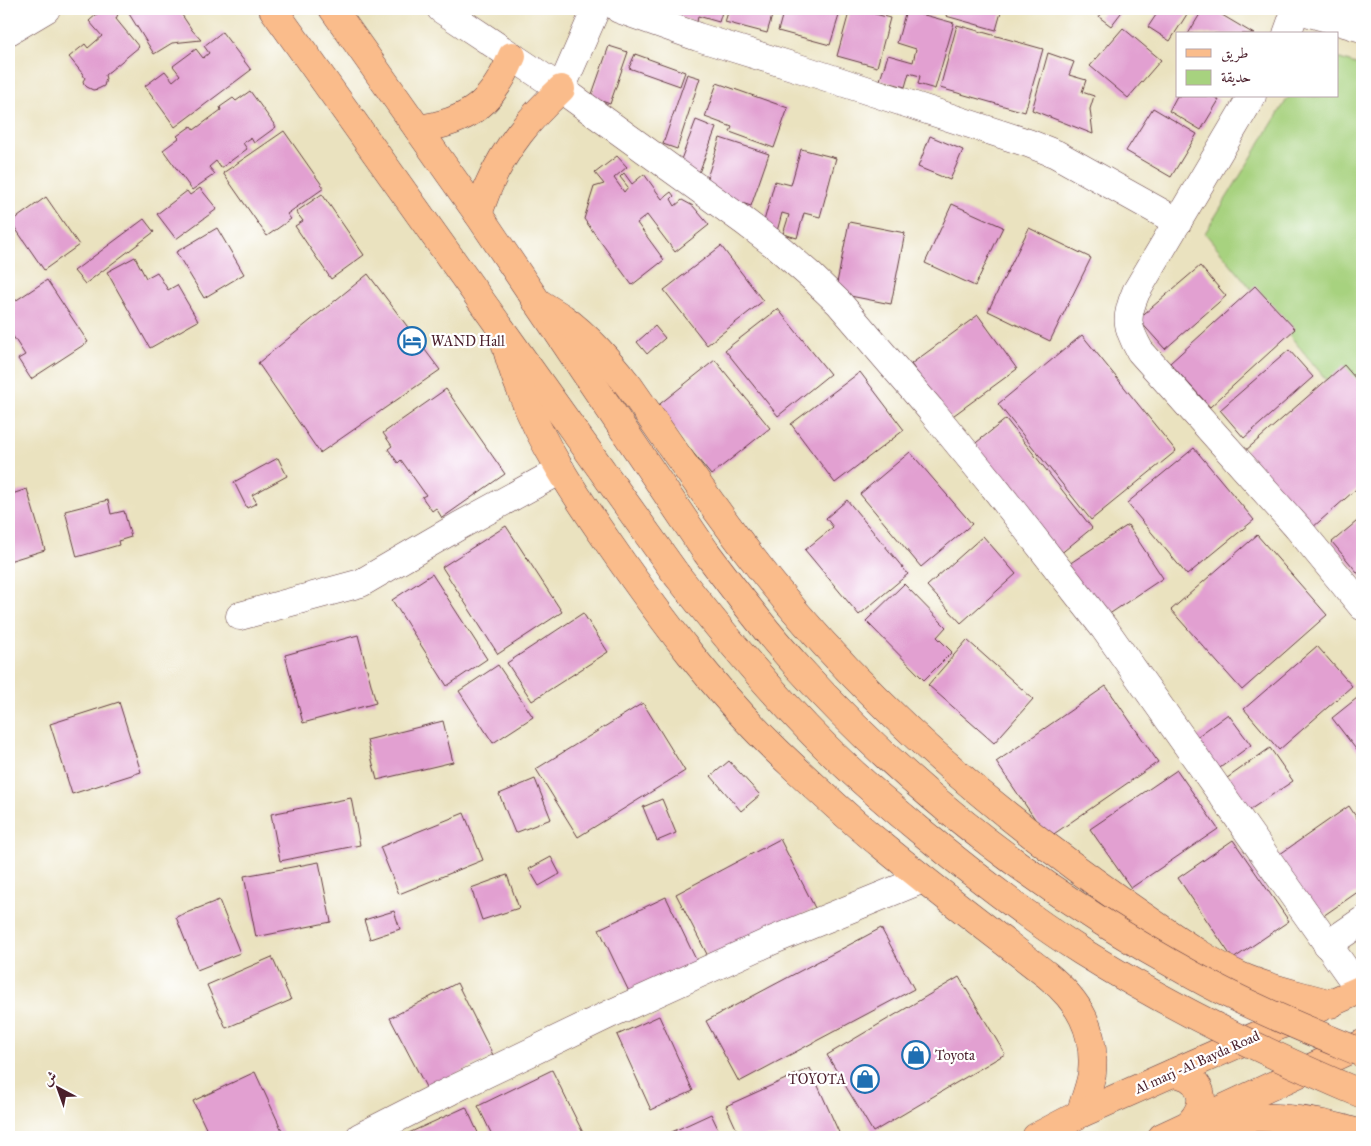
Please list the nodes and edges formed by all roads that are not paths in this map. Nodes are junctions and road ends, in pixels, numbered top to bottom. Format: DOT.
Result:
graph roads {
  1 [pos="46,9"];
  2 [pos="274,9"];
  3 [pos="333,9"];
  4 [pos="441,9"];
  5 [pos="596,9"];
  6 [pos="619,9"];
  7 [pos="1362,28"];
  8 [pos="9,31"];
  9 [pos="1288,32"];
  10 [pos="512,56"];
  11 [pos="561,90"];
  12 [pos="1251,98"];
  13 [pos="418,129"];
  14 [pos="478,214"];
  15 [pos="1178,222"];
  16 [pos="536,301"];
  17 [pos="502,331"];
  18 [pos="561,470"];
  19 [pos="1362,606"];
  20 [pos="240,616"];
  21 [pos="923,879"];
  22 [pos="1362,921"];
  23 [pos="1327,945"];
  24 [pos="1361,990"];
  25 [pos="1332,1004"];
  26 [pos="1362,1044"];
  27 [pos="1362,1053"];
  28 [pos="1173,1073"];
  29 [pos="1362,1094"];
  30 [pos="1080,1114"];
  31 [pos="1190,1123"];
  32 [pos="1362,1134"];
  33 [pos="360,1137"];
  34 [pos="1036,1137"];
  35 [pos="1162,1137"];
  1 -- 8 [label="street"];
  2 -- 17 [label="main road"];
  3 -- 13 [label="main road"];
  4 -- 10 [label="street"];
  5 -- 11 [label="street"];
  6 -- 15 [label="street"];
  7 -- 9 [label="street"];
  10 -- 11 [label="street"];
  10 -- 13 [label="main road"];
  11 -- 14 [label="main road"];
  11 -- 23 [label="street"];
  12 -- 15 [label="street"];
  13 -- 14 [label="main road"];
  14 -- 16 [label="main road"];
  15 -- 19 [label="street"];
  16 -- 25 [label="main road"];
  16 -- 27 [label="main road, bridge"];
  17 -- 18 [label="main road"];
  17 -- 29 [label="main road, bridge"];
  18 -- 20 [label="street"];
  18 -- 21 [label="main road"];
  21 -- 30 [label="main road"];
  21 -- 33 [label="street"];
  22 -- 23 [label="street"];
  23 -- 24 [label="street"];
  24 -- 25 [label="main road, Al marj -Al Bayda Road"];
  25 -- 28 [label="main road, Al marj -Al Bayda Road"];
  26 -- 31 [label="main road"];
  28 -- 30 [label="main road, Al marj -Al Bayda Road"];
  28 -- 31 [label="main road"];
  30 -- 34 [label="main road, Al marj -Al Bayda Road"];
  31 -- 32 [label="main road"];
  31 -- 35 [label="main road"];
}
